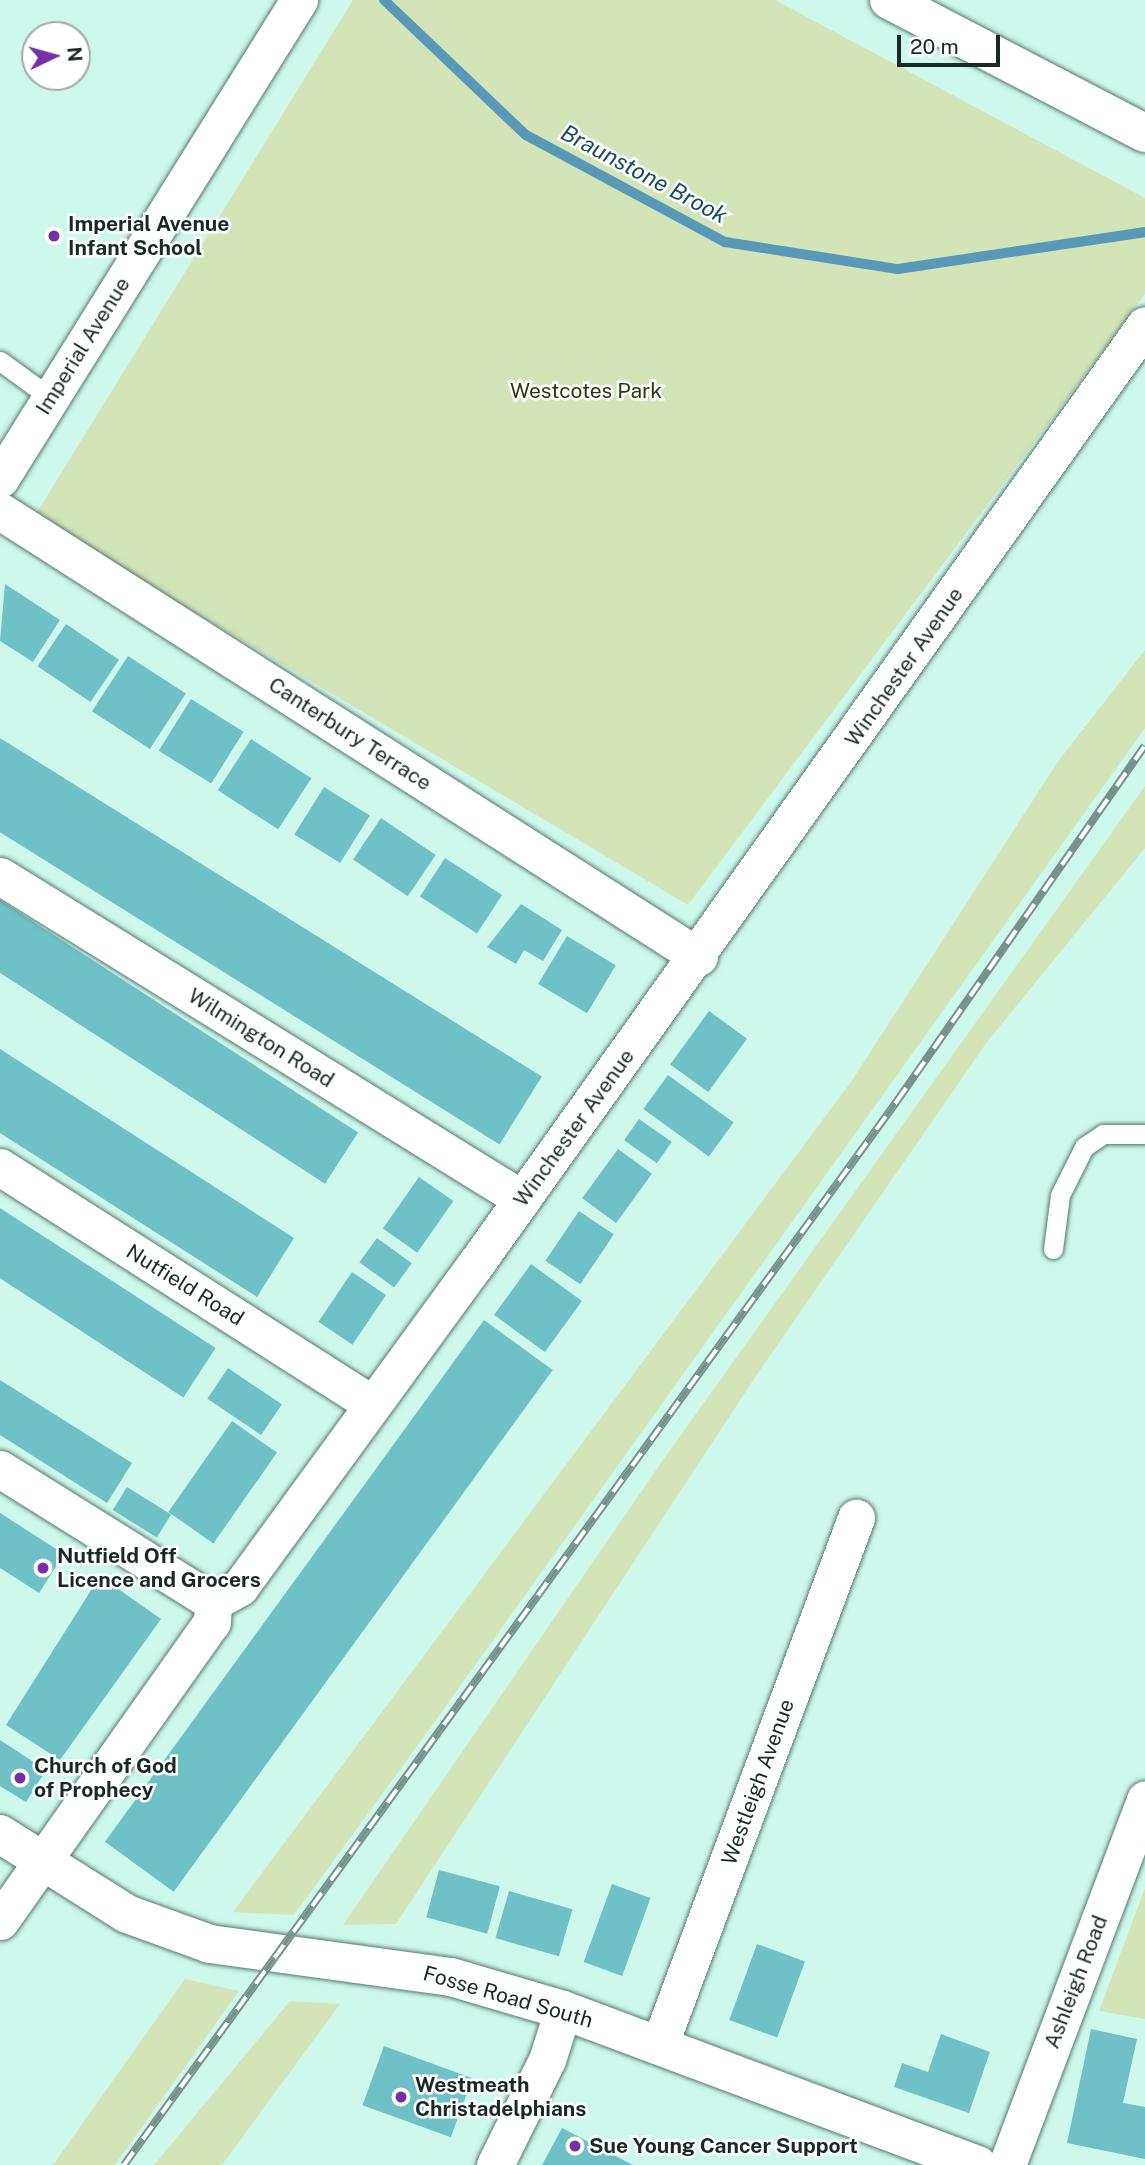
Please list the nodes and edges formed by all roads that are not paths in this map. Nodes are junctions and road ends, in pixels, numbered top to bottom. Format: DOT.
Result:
graph roads {
  1 [pos="299,0"];
  2 [pos="889,0"];
  3 [pos="1145,133"];
  4 [pos="1145,325"];
  5 [pos="0,361"];
  6 [pos="51,398"];
  7 [pos="0,479"];
  8 [pos="0,511"];
  9 [pos="0,876"];
  10 [pos="699,957"];
  11 [pos="1145,1134"];
  12 [pos="0,1167"];
  13 [pos="522,1199"];
  14 [pos="1053,1249"];
  15 [pos="371,1403"];
  16 [pos="0,1469"];
  17 [pos="856,1518"];
  18 [pos="213,1602"];
  19 [pos="1145,1799"];
  20 [pos="0,1834"];
  21 [pos="42,1861"];
  22 [pos="0,1921"];
  23 [pos="562,2010"];
  24 [pos="659,2046"];
  25 [pos="495,2165"];
  26 [pos="978,2165"];
  27 [pos="1007,2165"];
  1 -- 6 [label="street, Imperial Avenue"];
  2 -- 3 [label="street"];
  4 -- 10 [label="street, Winchester Avenue"];
  5 -- 6 [label="lane"];
  6 -- 7 [label="street, Imperial Avenue"];
  8 -- 10 [label="street, Canterbury Terrace"];
  9 -- 13 [label="street, Wilmington Road"];
  10 -- 13 [label="street, Winchester Avenue"];
  11 -- 14 [label="lane"];
  12 -- 15 [label="street, Nutfield Road"];
  13 -- 15 [label="street, Winchester Avenue"];
  15 -- 18 [label="street, Winchester Avenue"];
  16 -- 18 [label="street"];
  17 -- 24 [label="street, Westleigh Avenue"];
  18 -- 21 [label="street"];
  19 -- 27 [label="street, Ashleigh Road"];
  20 -- 21 [label="street, Fosse Road South"];
  21 -- 22 [label="street"];
  21 -- 23 [label="street, Fosse Road South"];
  23 -- 24 [label="street, Fosse Road South"];
  23 -- 25 [label="street"];
  24 -- 26 [label="street, Fosse Road South"];
}
